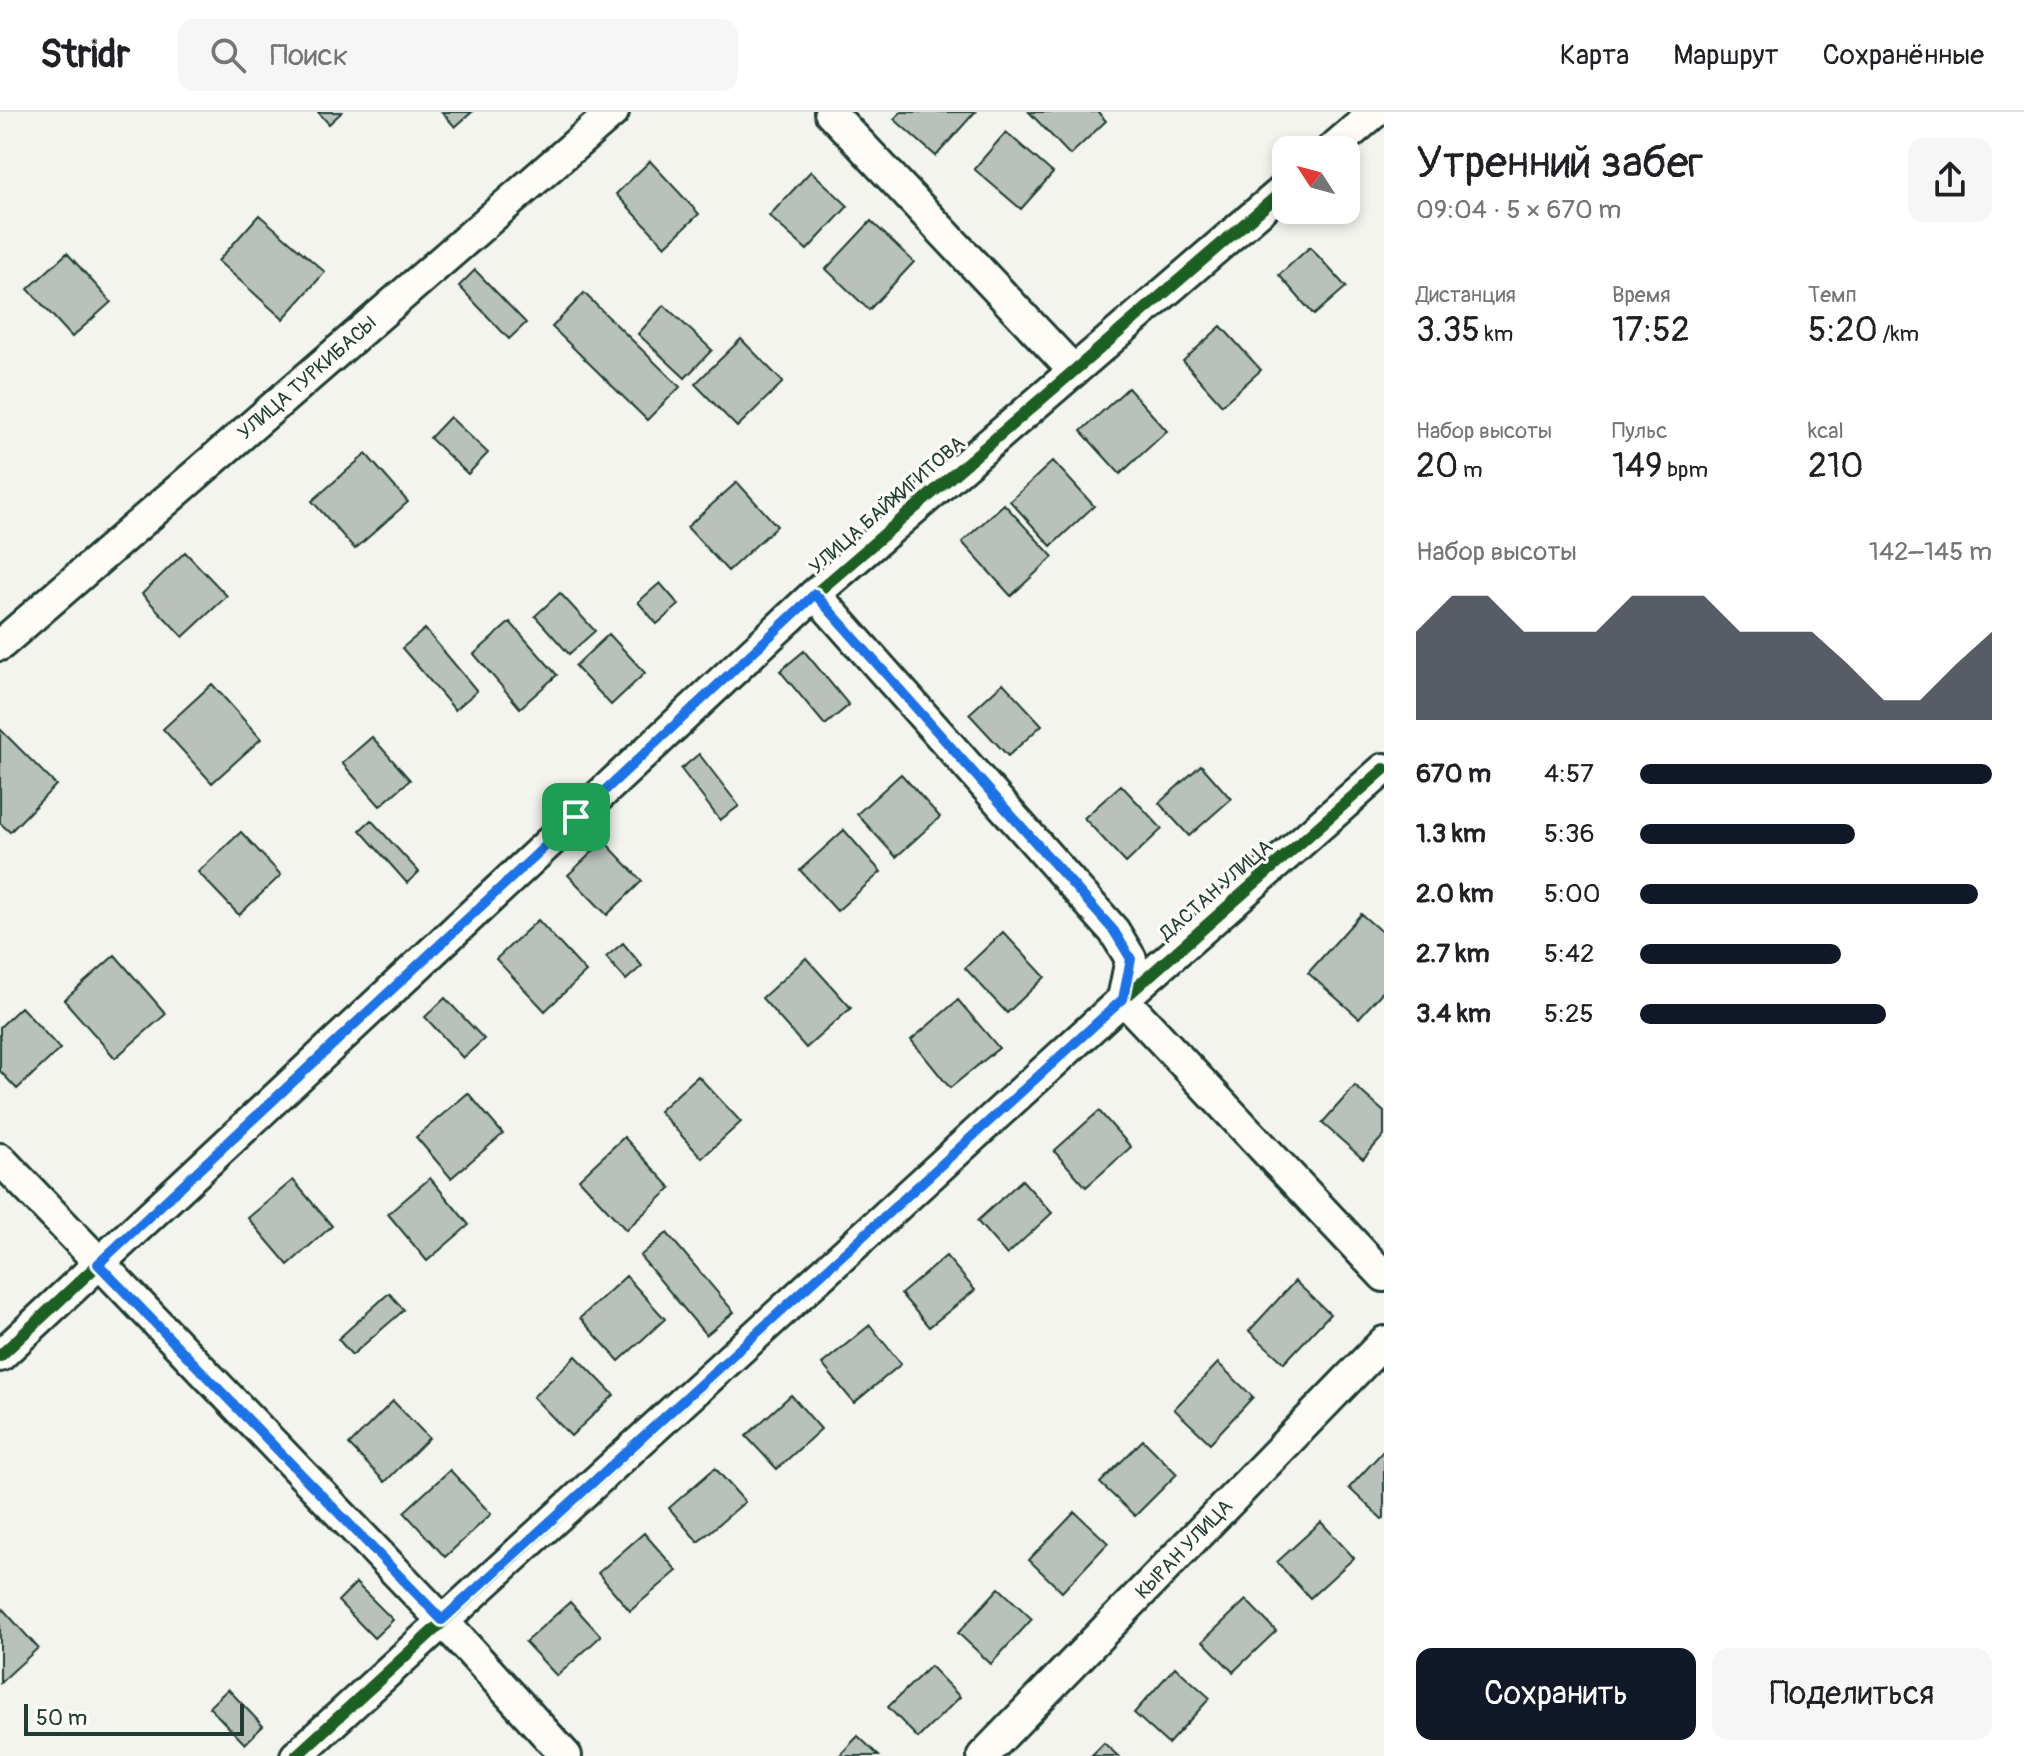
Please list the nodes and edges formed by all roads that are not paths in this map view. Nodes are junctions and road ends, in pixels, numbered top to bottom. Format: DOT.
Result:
graph roads {
  1 [pos="613,112"];
  2 [pos="830,112"];
  3 [pos="1375,112"];
  4 [pos="1347,136"];
  5 [pos="1272,200"];
  6 [pos="1074,371"];
  7 [pos="815,594"];
  8 [pos="0,645"];
  9 [pos="1384,769"];
  10 [pos="1123,999"];
  11 [pos="0,1159"];
  12 [pos="98,1264"];
  13 [pos="1384,1276"];
  14 [pos="1384,1342"];
  15 [pos="0,1356"];
  16 [pos="442,1620"];
  17 [pos="296,1756"];
  18 [pos="566,1756"];
  19 [pos="983,1756"];
  1 -- 8 [label="street, УЛИЦА ТУРКИБАСЫ"];
  2 -- 6 [label="street"];
  3 -- 4 [label="street"];
  5 -- 6 [label="street, УЛИЦА БАЙЖИГИТОВА"];
  6 -- 7 [label="street, УЛИЦА БАЙЖИГИТОВА"];
  7 -- 10 [label="street"];
  7 -- 12 [label="street, УЛИЦА БАЙЖИГИТОВА"];
  9 -- 10 [label="street, ДАСТАН УЛИЦА"];
  10 -- 13 [label="street"];
  10 -- 16 [label="street, ДАСТАН УЛИЦА"];
  11 -- 12 [label="street"];
  12 -- 15 [label="street, УЛИЦА БАЙЖИГИТОВА"];
  12 -- 16 [label="street"];
  14 -- 19 [label="street, КЫРАН УЛИЦА"];
  16 -- 17 [label="street, ДАСТАН УЛИЦА"];
  16 -- 18 [label="street"];
}
